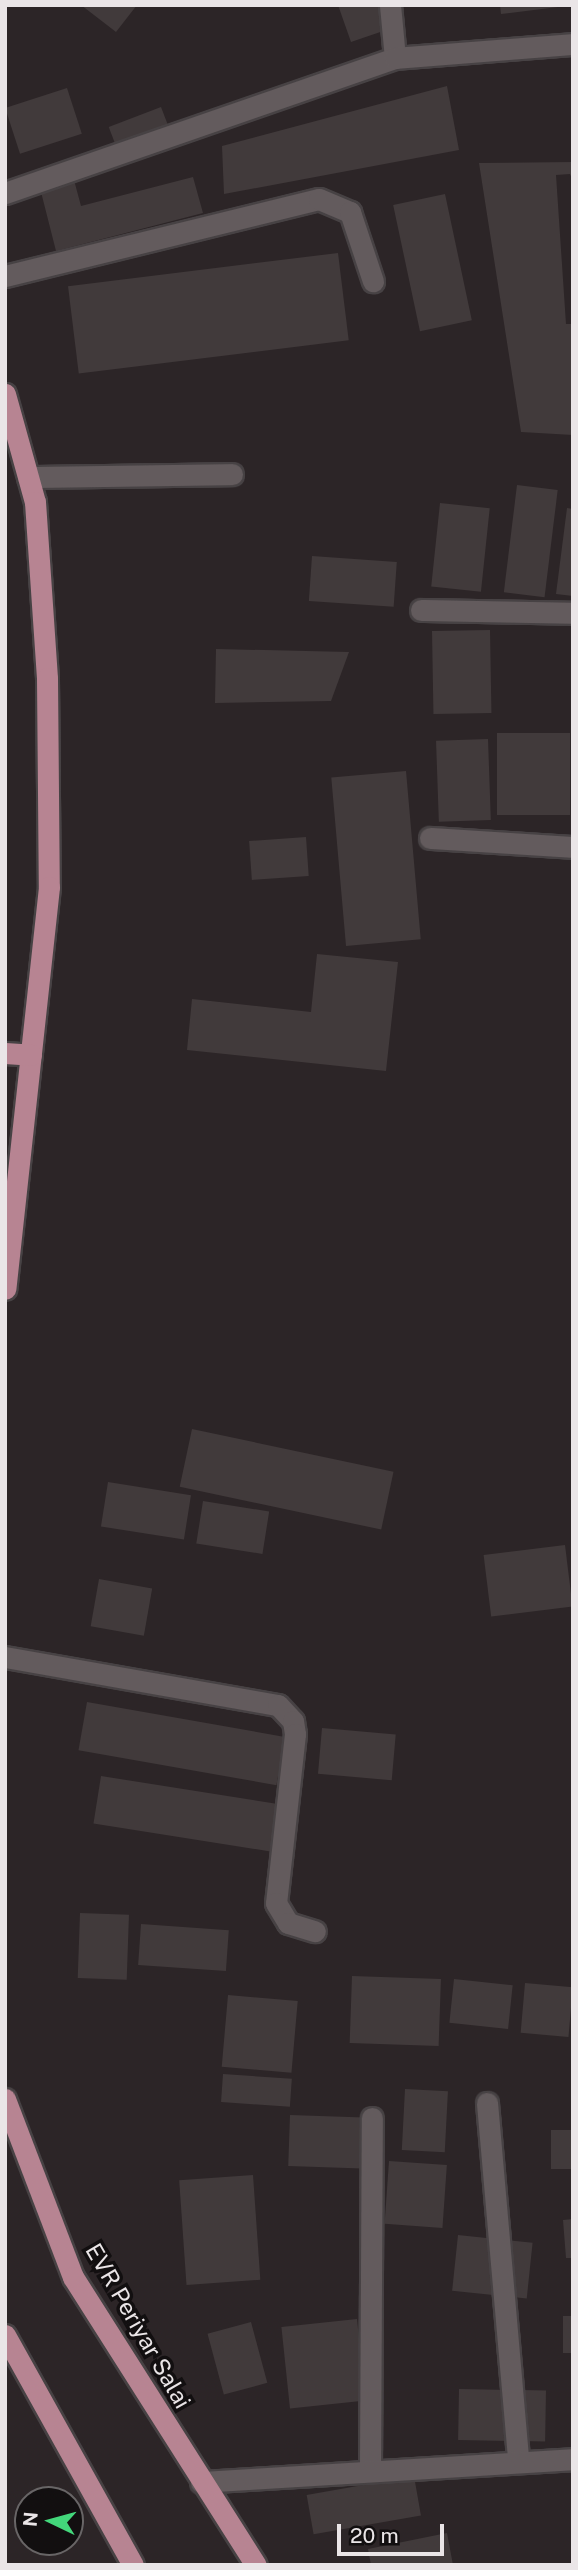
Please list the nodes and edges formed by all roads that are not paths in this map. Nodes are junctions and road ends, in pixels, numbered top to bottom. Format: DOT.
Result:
graph roads {
  1 [pos="390,5"];
  2 [pos="573,44"];
  3 [pos="395,58"];
  4 [pos="5,193"];
  5 [pos="5,276"];
  6 [pos="373,281"];
  7 [pos="5,394"];
  8 [pos="232,474"];
  9 [pos="28,477"];
  10 [pos="421,610"];
  11 [pos="573,613"];
  12 [pos="430,838"];
  13 [pos="573,847"];
  14 [pos="5,1054"];
  15 [pos="31,1055"];
  16 [pos="5,1289"];
  17 [pos="5,1657"];
  18 [pos="315,1931"];
  19 [pos="5,2099"];
  20 [pos="487,2103"];
  21 [pos="372,2118"];
  22 [pos="5,2335"];
  23 [pos="518,2458"];
  24 [pos="573,2459"];
  25 [pos="370,2469"];
  26 [pos="201,2482"];
  27 [pos="133,2565"];
  28 [pos="256,2565"];
  1 -- 3 [label="street"];
  2 -- 3 [label="street"];
  3 -- 4 [label="street"];
  5 -- 6 [label="street"];
  7 -- 9 [label="main road"];
  8 -- 9 [label="street"];
  9 -- 15 [label="main road"];
  10 -- 11 [label="street"];
  12 -- 13 [label="street"];
  14 -- 15 [label="main road"];
  15 -- 16 [label="main road"];
  17 -- 18 [label="street"];
  19 -- 26 [label="main road, EVR Periyar Salai"];
  20 -- 23 [label="street"];
  21 -- 25 [label="street"];
  22 -- 27 [label="main road"];
  23 -- 24 [label="street"];
  23 -- 25 [label="street"];
  25 -- 26 [label="street"];
  26 -- 28 [label="main road, EVR Periyar Salai"];
}
